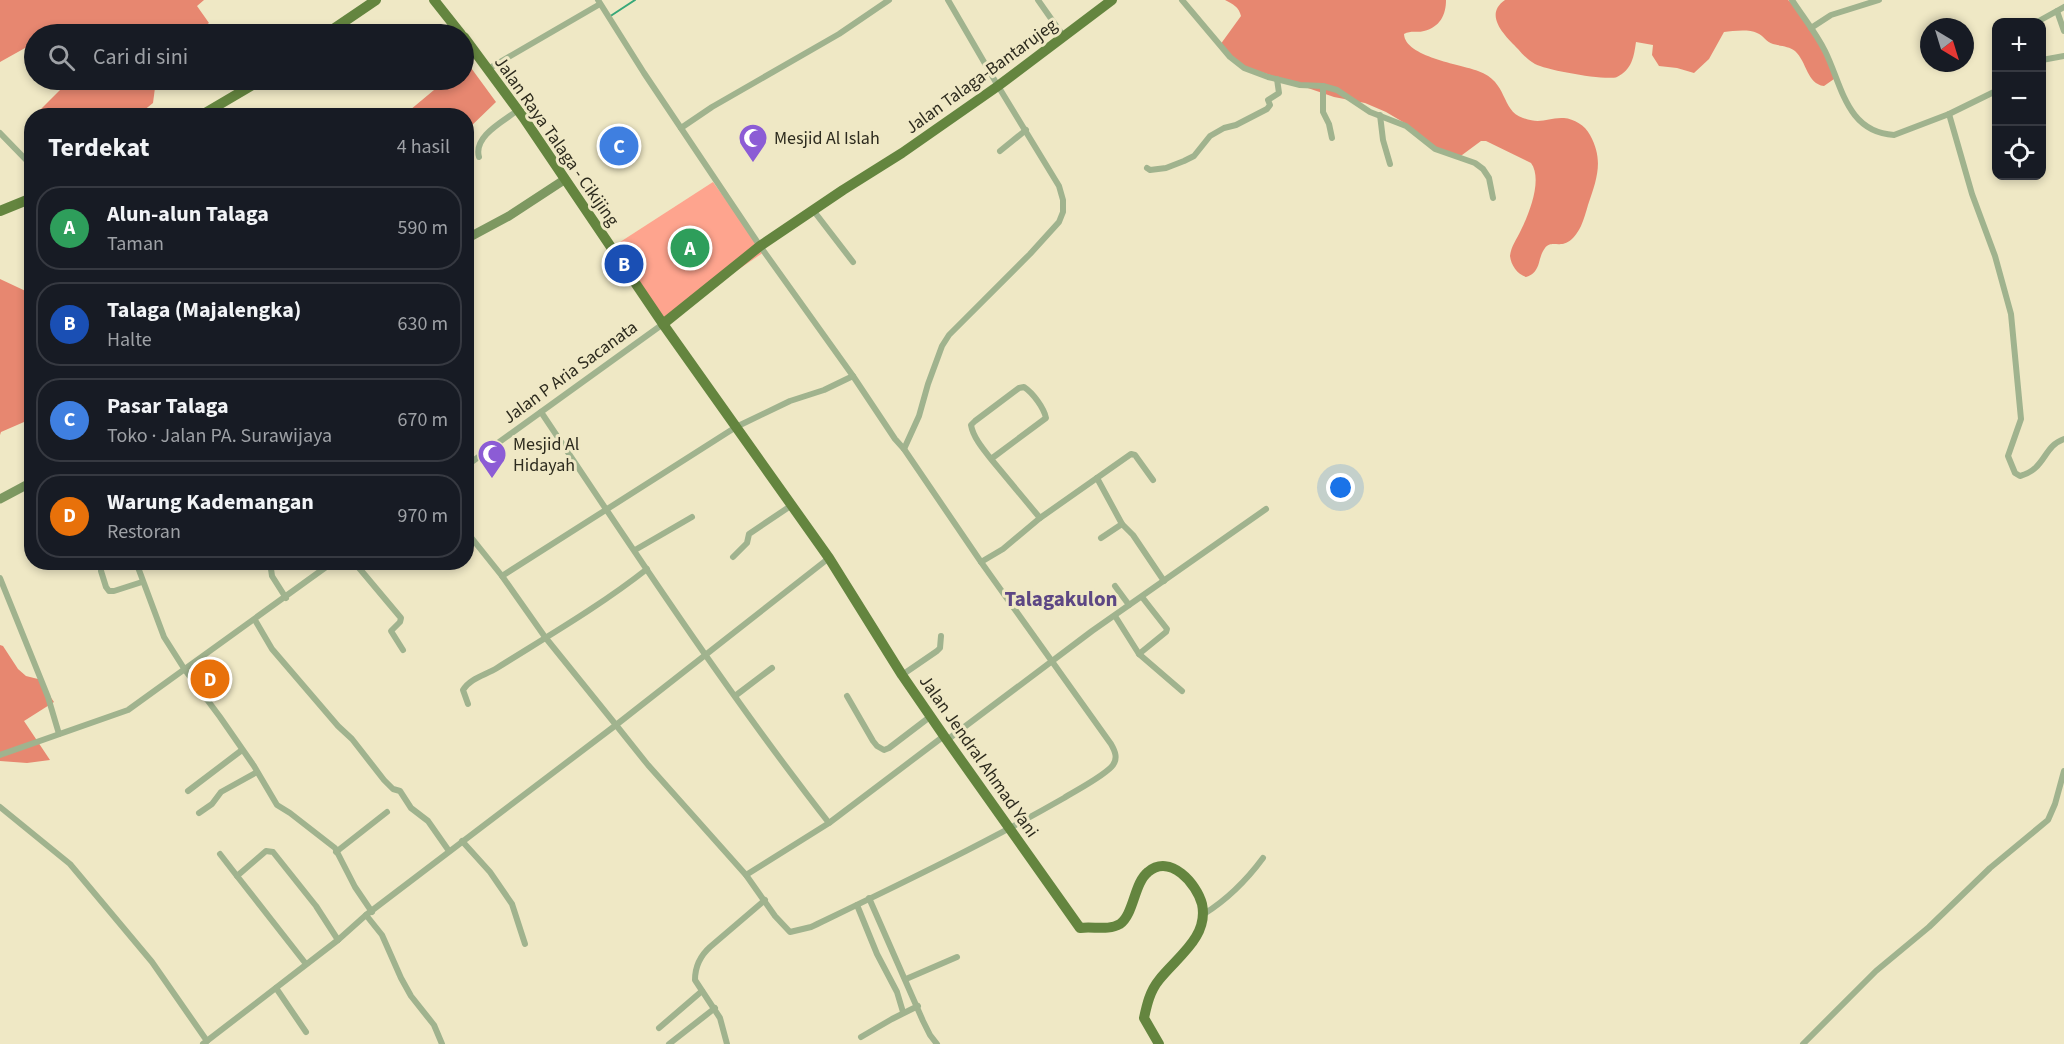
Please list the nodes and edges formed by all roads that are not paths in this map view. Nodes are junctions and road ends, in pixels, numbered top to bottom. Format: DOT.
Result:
graph roads {
  1 [pos="376,0"];
  2 [pos="434,0"];
  3 [pos="889,0"];
  4 [pos="948,0"];
  5 [pos="1038,0"];
  6 [pos="1112,0"];
  7 [pos="1182,0"];
  8 [pos="1792,0"];
  9 [pos="1879,0"];
  10 [pos="599,2"];
  11 [pos="1099,4"];
  12 [pos="2064,7"];
  13 [pos="2057,11"];
  14 [pos="2044,18"];
  15 [pos="341,24"];
  16 [pos="453,24"];
  17 [pos="1811,28"];
  18 [pos="2064,31"];
  19 [pos="1064,37"];
  20 [pos="474,51"];
  21 [pos="2064,56"];
  22 [pos="2046,59"];
  23 [pos="488,69"];
  24 [pos="1277,79"];
  25 [pos="998,86"];
  26 [pos="1323,86"];
  27 [pos="244,90"];
  28 [pos="1992,93"];
  29 [pos="214,108"];
  30 [pos="518,110"];
  31 [pos="1949,114"];
  32 [pos="1380,115"];
  33 [pos="681,128"];
  34 [pos="1026,130"];
  35 [pos="0,133"];
  36 [pos="1332,138"];
  37 [pos="1000,151"];
  38 [pos="479,157"];
  39 [pos="24,158"];
  40 [pos="1390,164"];
  41 [pos="1147,168"];
  42 [pos="564,180"];
  43 [pos="1492,198"];
  44 [pos="24,201"];
  45 [pos="813,210"];
  46 [pos="0,211"];
  47 [pos="474,235"];
  48 [pos="760,246"];
  49 [pos="853,262"];
  50 [pos="663,324"];
  51 [pos="853,376"];
  52 [pos="541,412"];
  53 [pos="736,427"];
  54 [pos="2064,439"];
  55 [pos="904,449"];
  56 [pos="991,459"];
  57 [pos="474,460"];
  58 [pos="1097,478"];
  59 [pos="1153,480"];
  60 [pos="24,486"];
  61 [pos="0,499"];
  62 [pos="792,505"];
  63 [pos="1266,509"];
  64 [pos="608,510"];
  65 [pos="692,517"];
  66 [pos="1040,518"];
  67 [pos="1122,524"];
  68 [pos="1101,538"];
  69 [pos="474,541"];
  70 [pos="634,550"];
  71 [pos="733,557"];
  72 [pos="829,558"];
  73 [pos="981,562"];
  74 [pos="647,569"];
  75 [pos="138,570"];
  76 [pos="271,570"];
  77 [pos="323,570"];
  78 [pos="361,570"];
  79 [pos="101,571"];
  80 [pos="502,576"];
  81 [pos="0,578"];
  82 [pos="1164,581"];
  83 [pos="142,582"];
  84 [pos="1115,586"];
  85 [pos="1142,597"];
  86 [pos="286,598"];
  87 [pos="1129,605"];
  88 [pos="1114,616"];
  89 [pos="255,620"];
  90 [pos="941,636"];
  91 [pos="545,637"];
  92 [pos="403,650"];
  93 [pos="1139,654"];
  94 [pos="706,655"];
  95 [pos="1053,661"];
  96 [pos="772,669"];
  97 [pos="185,670"];
  98 [pos="902,675"];
  99 [pos="1182,691"];
  100 [pos="735,696"];
  101 [pos="847,696"];
  102 [pos="468,704"];
  103 [pos="932,716"];
  104 [pos="616,725"];
  105 [pos="59,734"];
  106 [pos="945,738"];
  107 [pos="242,750"];
  108 [pos="0,755"];
  109 [pos="2064,771"];
  110 [pos="257,772"];
  111 [pos="188,791"];
  112 [pos="0,807"];
  113 [pos="387,812"];
  114 [pos="200,813"];
  115 [pos="830,823"];
  116 [pos="1009,830"];
  117 [pos="462,841"];
  118 [pos="449,851"];
  119 [pos="336,852"];
  120 [pos="220,855"];
  121 [pos="1263,858"];
  122 [pos="746,875"];
  123 [pos="237,876"];
  124 [pos="869,898"];
  125 [pos="765,900"];
  126 [pos="857,905"];
  127 [pos="369,914"];
  128 [pos="1204,914"];
  129 [pos="339,940"];
  130 [pos="525,944"];
  131 [pos="957,957"];
  132 [pos="306,964"];
  133 [pos="906,979"];
  134 [pos="276,988"];
  135 [pos="702,991"];
  136 [pos="918,1006"];
  137 [pos="715,1008"];
  138 [pos="903,1012"];
  139 [pos="659,1028"];
  140 [pos="306,1032"];
  141 [pos="861,1037"];
  142 [pos="205,1042"];
  143 [pos="442,1044"];
  144 [pos="669,1044"];
  145 [pos="728,1044"];
  146 [pos="937,1044"];
  147 [pos="1159,1044"];
  148 [pos="1803,1044"];
  1 -- 15 [label="main road"];
  2 -- 16 [label="main road, Jalan Raya Talaga - Cikijing"];
  3 -- 33 [label="street"];
  4 -- 25 [label="street"];
  5 -- 19 [label="street"];
  6 -- 11 [label="main road, Jalan Talaga-Bantarujeg"];
  7 -- 24 [label="street"];
  8 -- 17 [label="street"];
  9 -- 17 [label="street"];
  10 -- 23 [label="street"];
  10 -- 33 [label="street"];
  11 -- 19 [label="main road, Jalan Talaga-Bantarujeg"];
  12 -- 13 [label="street"];
  13 -- 14 [label="street"];
  13 -- 18 [label="street"];
  17 -- 31 [label="street"];
  19 -- 25 [label="main road, Jalan Talaga-Bantarujeg"];
  20 -- 23 [label="main road, Jalan Raya Talaga - Cikijing"];
  21 -- 22 [label="street"];
  23 -- 30 [label="main road, Jalan Raya Talaga - Cikijing"];
  24 -- 26 [label="street"];
  24 -- 41 [label="street"];
  25 -- 34 [label="street"];
  25 -- 45 [label="main road, Jalan Talaga-Bantarujeg"];
  26 -- 32 [label="street"];
  26 -- 36 [label="street"];
  27 -- 29 [label="main road"];
  28 -- 31 [label="street"];
  30 -- 38 [label="street"];
  30 -- 42 [label="main road, Jalan Raya Talaga - Cikijing"];
  31 -- 54 [label="street"];
  32 -- 40 [label="street"];
  32 -- 43 [label="street"];
  33 -- 48 [label="street"];
  34 -- 37 [label="street"];
  34 -- 55 [label="street"];
  35 -- 39 [label="street"];
  42 -- 47 [label="street"];
  42 -- 50 [label="main road, Jalan Raya Talaga - Cikijing"];
  44 -- 46 [label="main road"];
  45 -- 48 [label="main road, Jalan Talaga-Bantarujeg"];
  45 -- 49 [label="street"];
  48 -- 50 [label="main road, Jalan Talaga-Bantarujeg"];
  48 -- 51 [label="street"];
  50 -- 52 [label="street, Jalan P Aria Sacanata"];
  50 -- 53 [label="main road, Jalan Jendral Ahmad Yani"];
  51 -- 53 [label="street"];
  51 -- 55 [label="street"];
  52 -- 57 [label="street, Jalan P Aria Sacanata"];
  52 -- 64 [label="street"];
  53 -- 62 [label="main road, Jalan Jendral Ahmad Yani"];
  53 -- 64 [label="street"];
  55 -- 73 [label="street"];
  56 -- 56 [label="street"];
  56 -- 66 [label="street"];
  58 -- 59 [label="street"];
  58 -- 66 [label="street"];
  58 -- 67 [label="street"];
  60 -- 61 [label="street"];
  62 -- 71 [label="street"];
  62 -- 72 [label="main road, Jalan Jendral Ahmad Yani"];
  63 -- 82 [label="street"];
  64 -- 70 [label="street"];
  64 -- 80 [label="street"];
  65 -- 70 [label="street"];
  66 -- 73 [label="street"];
  67 -- 68 [label="street"];
  67 -- 82 [label="street"];
  69 -- 80 [label="street"];
  70 -- 74 [label="street"];
  72 -- 94 [label="street"];
  72 -- 98 [label="main road, Jalan Jendral Ahmad Yani"];
  73 -- 95 [label="street"];
  74 -- 91 [label="street"];
  74 -- 94 [label="street"];
  75 -- 83 [label="street"];
  76 -- 86 [label="street"];
  77 -- 86 [label="street"];
  78 -- 92 [label="street"];
  79 -- 83 [label="street"];
  80 -- 91 [label="street"];
  81 -- 105 [label="street"];
  82 -- 85 [label="street"];
  83 -- 97 [label="street"];
  84 -- 87 [label="street"];
  85 -- 87 [label="street"];
  85 -- 93 [label="street"];
  86 -- 89 [label="street"];
  87 -- 88 [label="street"];
  88 -- 93 [label="street"];
  88 -- 95 [label="street"];
  89 -- 97 [label="street"];
  89 -- 118 [label="street"];
  90 -- 98 [label="street"];
  91 -- 102 [label="street"];
  91 -- 104 [label="street"];
  93 -- 99 [label="street"];
  94 -- 100 [label="street"];
  94 -- 104 [label="street"];
  95 -- 106 [label="street"];
  95 -- 116 [label="street"];
  96 -- 100 [label="street"];
  97 -- 105 [label="street"];
  97 -- 107 [label="street"];
  98 -- 103 [label="main road, Jalan Jendral Ahmad Yani"];
  100 -- 115 [label="street"];
  101 -- 103 [label="street"];
  103 -- 106 [label="main road, Jalan Jendral Ahmad Yani"];
  104 -- 117 [label="street"];
  104 -- 122 [label="street"];
  105 -- 108 [label="street"];
  106 -- 115 [label="street"];
  106 -- 116 [label="main road, Jalan Jendral Ahmad Yani"];
  107 -- 110 [label="street"];
  107 -- 111 [label="street"];
  109 -- 148 [label="street"];
  110 -- 114 [label="street"];
  110 -- 119 [label="street"];
  112 -- 142 [label="street"];
  113 -- 119 [label="street"];
  115 -- 122 [label="street"];
  116 -- 124 [label="street"];
  116 -- 128 [label="main road, Jalan Jendral Ahmad Yani"];
  117 -- 118 [label="street"];
  117 -- 130 [label="street"];
  118 -- 127 [label="street"];
  119 -- 127 [label="street"];
  120 -- 123 [label="street"];
  121 -- 128 [label="street"];
  122 -- 125 [label="street"];
  123 -- 129 [label="street"];
  123 -- 132 [label="street"];
  124 -- 126 [label="street"];
  124 -- 133 [label="street"];
  125 -- 126 [label="street"];
  125 -- 135 [label="street"];
  126 -- 138 [label="street"];
  127 -- 129 [label="street"];
  127 -- 143 [label="street"];
  128 -- 147 [label="main road"];
  129 -- 132 [label="street"];
  131 -- 133 [label="street"];
  132 -- 134 [label="street"];
  133 -- 136 [label="street"];
  134 -- 140 [label="street"];
  134 -- 142 [label="street"];
  135 -- 137 [label="street"];
  135 -- 139 [label="street"];
  136 -- 138 [label="street"];
  136 -- 146 [label="street"];
  137 -- 144 [label="street"];
  137 -- 145 [label="street"];
  138 -- 141 [label="street"];
}
